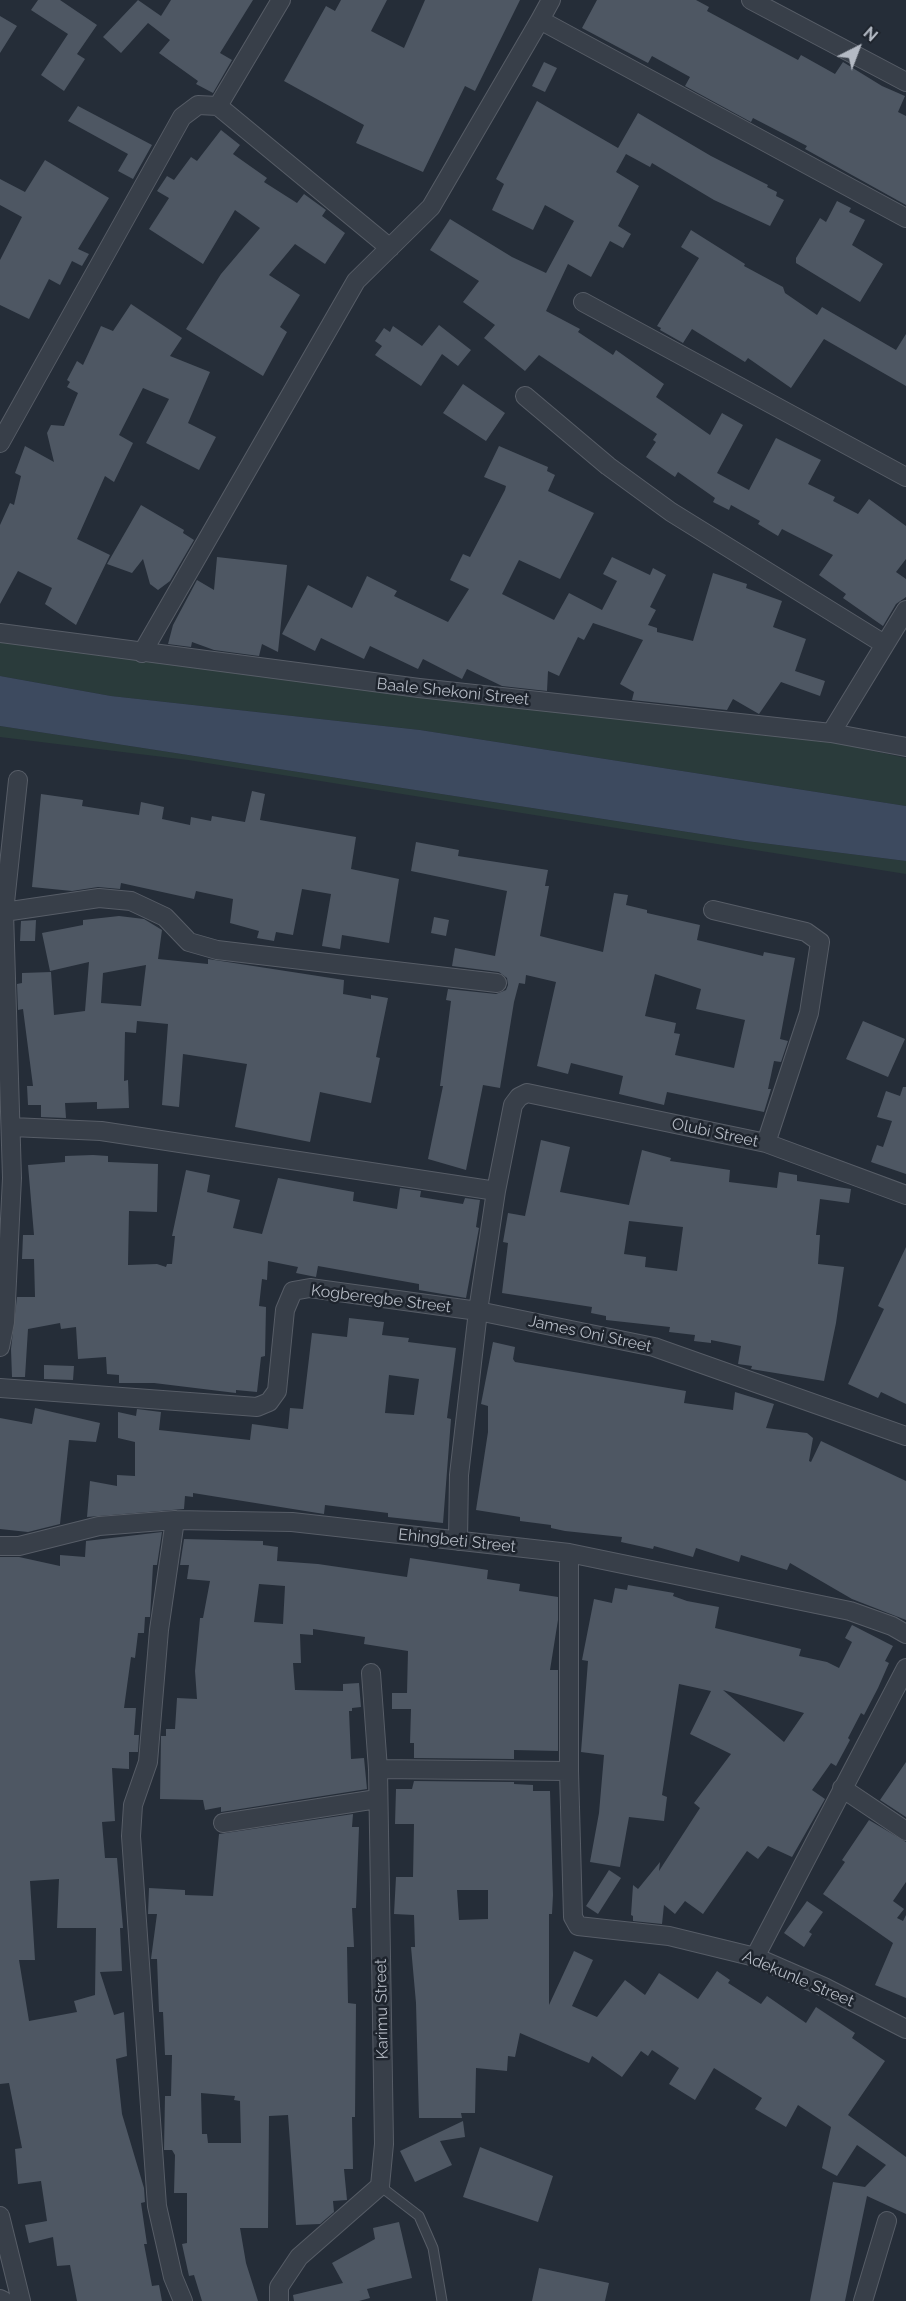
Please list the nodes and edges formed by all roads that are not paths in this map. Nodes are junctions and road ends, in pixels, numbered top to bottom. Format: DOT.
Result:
graph roads {
  1 [pos="282,0"];
  2 [pos="551,0"];
  3 [pos="751,0"];
  4 [pos="540,20"];
  5 [pos="906,82"];
  6 [pos="218,106"];
  7 [pos="906,218"];
  8 [pos="390,248"];
  9 [pos="583,302"];
  10 [pos="525,396"];
  11 [pos="0,442"];
  12 [pos="906,477"];
  13 [pos="906,610"];
  14 [pos="0,633"];
  15 [pos="884,644"];
  16 [pos="142,653"];
  17 [pos="831,733"];
  18 [pos="906,747"];
  19 [pos="18,780"];
  20 [pos="713,910"];
  21 [pos="3,921"];
  22 [pos="497,983"];
  23 [pos="12,1127"];
  24 [pos="765,1143"];
  25 [pos="6,1178"];
  26 [pos="496,1191"];
  27 [pos="906,1195"];
  28 [pos="478,1311"];
  29 [pos="0,1347"];
  30 [pos="0,1388"];
  31 [pos="906,1436"];
  32 [pos="175,1520"];
  33 [pos="458,1541"];
  34 [pos="0,1546"];
  35 [pos="569,1553"];
  36 [pos="906,1634"];
  37 [pos="906,1668"];
  38 [pos="370,1673"];
  39 [pos="378,1769"];
  40 [pos="569,1771"];
  41 [pos="842,1788"];
  42 [pos="377,1799"];
  43 [pos="223,1823"];
  44 [pos="906,1831"];
  45 [pos="755,1957"];
  46 [pos="906,2029"];
  47 [pos="380,2186"];
  48 [pos="0,2216"];
  49 [pos="887,2221"];
  50 [pos="21,2301"];
  51 [pos="183,2301"];
  52 [pos="279,2301"];
  53 [pos="442,2301"];
  54 [pos="862,2301"];
  1 -- 6 [label="street"];
  2 -- 4 [label="street"];
  3 -- 5 [label="street"];
  4 -- 7 [label="street"];
  4 -- 8 [label="street"];
  6 -- 8 [label="street"];
  6 -- 11 [label="street"];
  8 -- 16 [label="street"];
  9 -- 12 [label="street"];
  10 -- 15 [label="street"];
  13 -- 15 [label="street"];
  14 -- 16 [label="street, Baale Shekoni Street"];
  15 -- 17 [label="street"];
  16 -- 17 [label="street, Baale Shekoni Street"];
  17 -- 18 [label="street, Baale Shekoni Street"];
  19 -- 21 [label="street"];
  20 -- 24 [label="street"];
  21 -- 22 [label="street"];
  21 -- 23 [label="street"];
  23 -- 25 [label="street"];
  23 -- 26 [label="street"];
  24 -- 26 [label="street, Olubi Street"];
  24 -- 27 [label="street, Olubi Street"];
  25 -- 29 [label="street"];
  26 -- 28 [label="street"];
  28 -- 30 [label="street, Kogberegbe Street"];
  28 -- 31 [label="street, James Oni Street"];
  28 -- 33 [label="street"];
  32 -- 33 [label="street, Ehingbeti Street"];
  32 -- 34 [label="street, Ehingbeti Street"];
  32 -- 51 [label="street"];
  33 -- 35 [label="street, Ehingbeti Street"];
  35 -- 36 [label="street, Ehingbeti Street"];
  35 -- 40 [label="street"];
  37 -- 41 [label="street"];
  38 -- 39 [label="street, Karimu Street"];
  39 -- 40 [label="street"];
  39 -- 42 [label="street, Karimu Street"];
  40 -- 45 [label="street, Adekunle Street"];
  41 -- 44 [label="street"];
  41 -- 45 [label="street"];
  42 -- 43 [label="street"];
  42 -- 47 [label="street, Karimu Street"];
  45 -- 46 [label="street, Adekunle Street"];
  47 -- 52 [label="street"];
  47 -- 53 [label="lane"];
  48 -- 50 [label="street"];
  49 -- 54 [label="street"];
}
